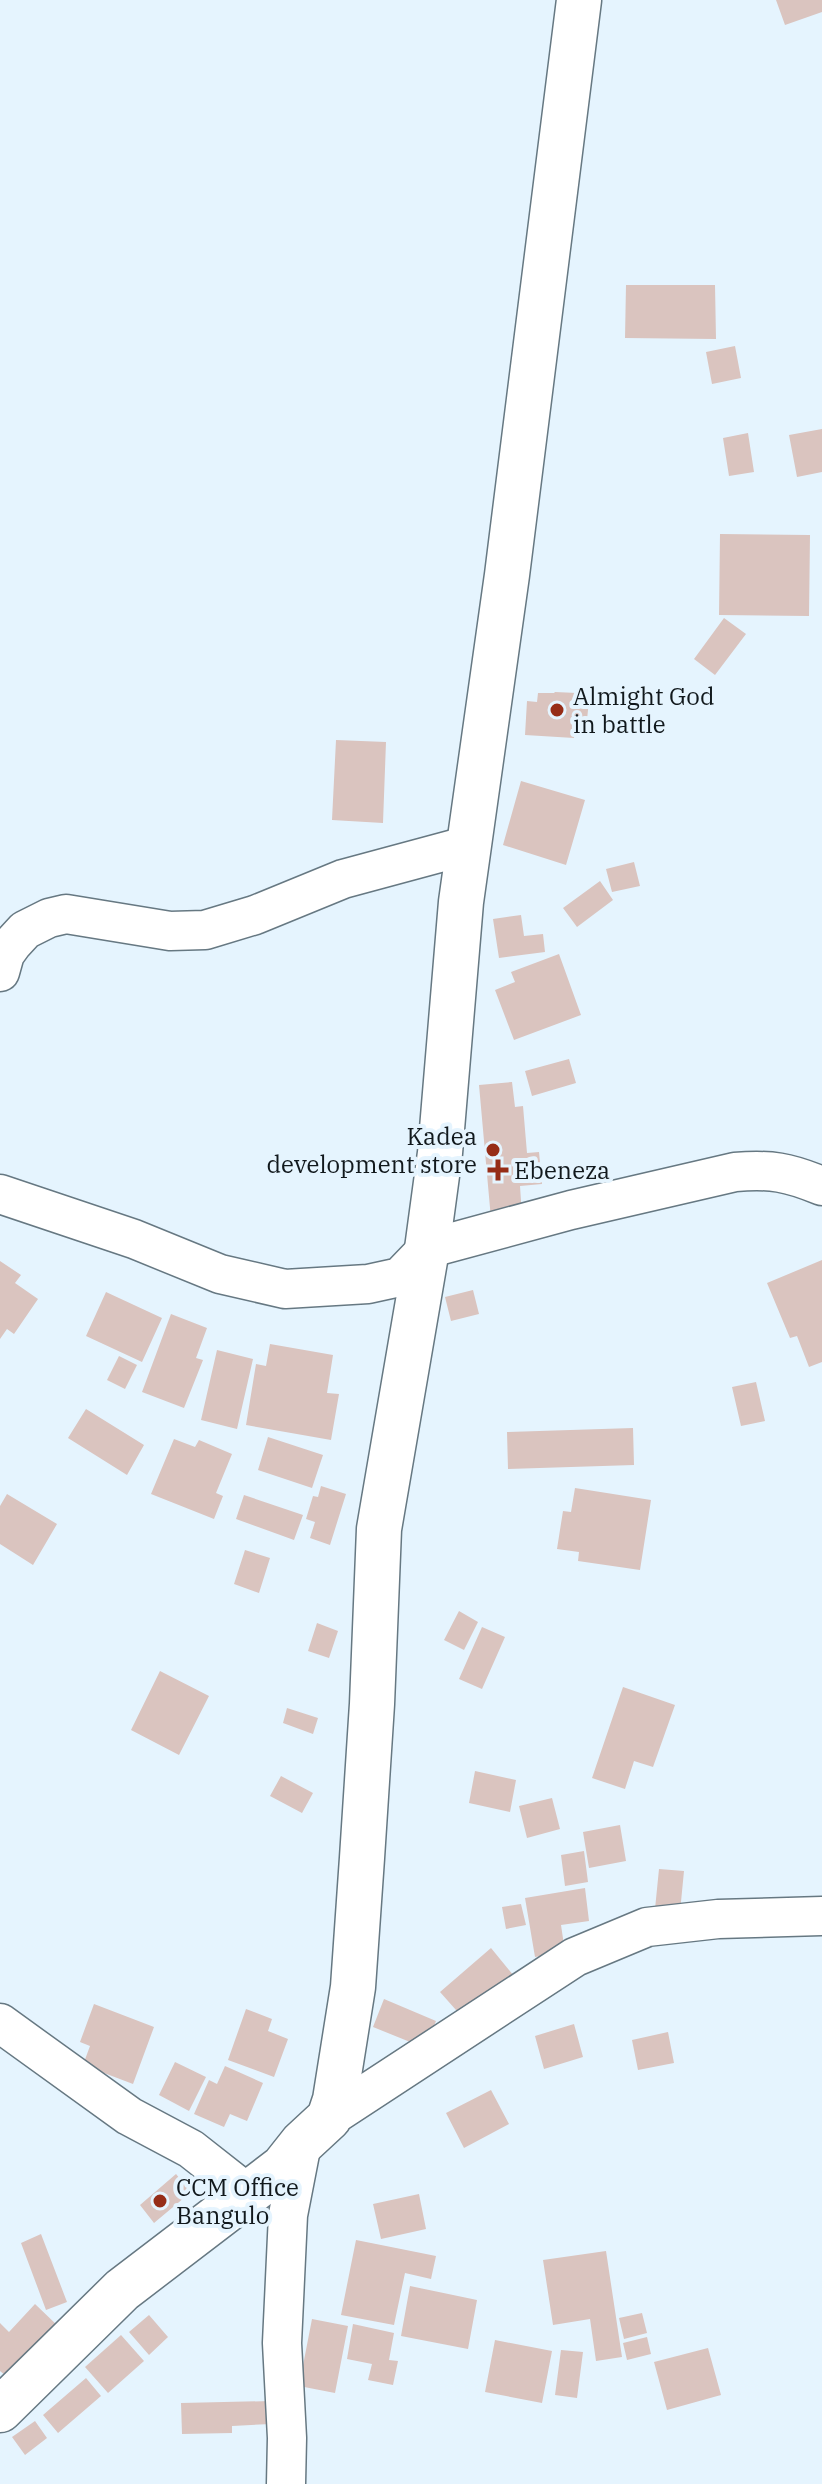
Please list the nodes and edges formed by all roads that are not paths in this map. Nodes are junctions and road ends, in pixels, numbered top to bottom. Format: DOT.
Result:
graph roads {
  1 [pos="579,0"];
  2 [pos="469,845"];
  3 [pos="0,972"];
  4 [pos="822,1186"];
  5 [pos="0,1194"];
  6 [pos="427,1249"];
  7 [pos="822,1916"];
  8 [pos="0,2023"];
  9 [pos="316,2131"];
  10 [pos="247,2193"];
  11 [pos="0,2410"];
  12 [pos="286,2484"];
  1 -- 2 [label="street"];
  2 -- 3 [label="street"];
  2 -- 6 [label="street"];
  4 -- 6 [label="street"];
  5 -- 6 [label="street"];
  6 -- 9 [label="street"];
  7 -- 9 [label="street"];
  8 -- 10 [label="street"];
  9 -- 10 [label="street"];
  9 -- 12 [label="street"];
  10 -- 11 [label="street"];
}
